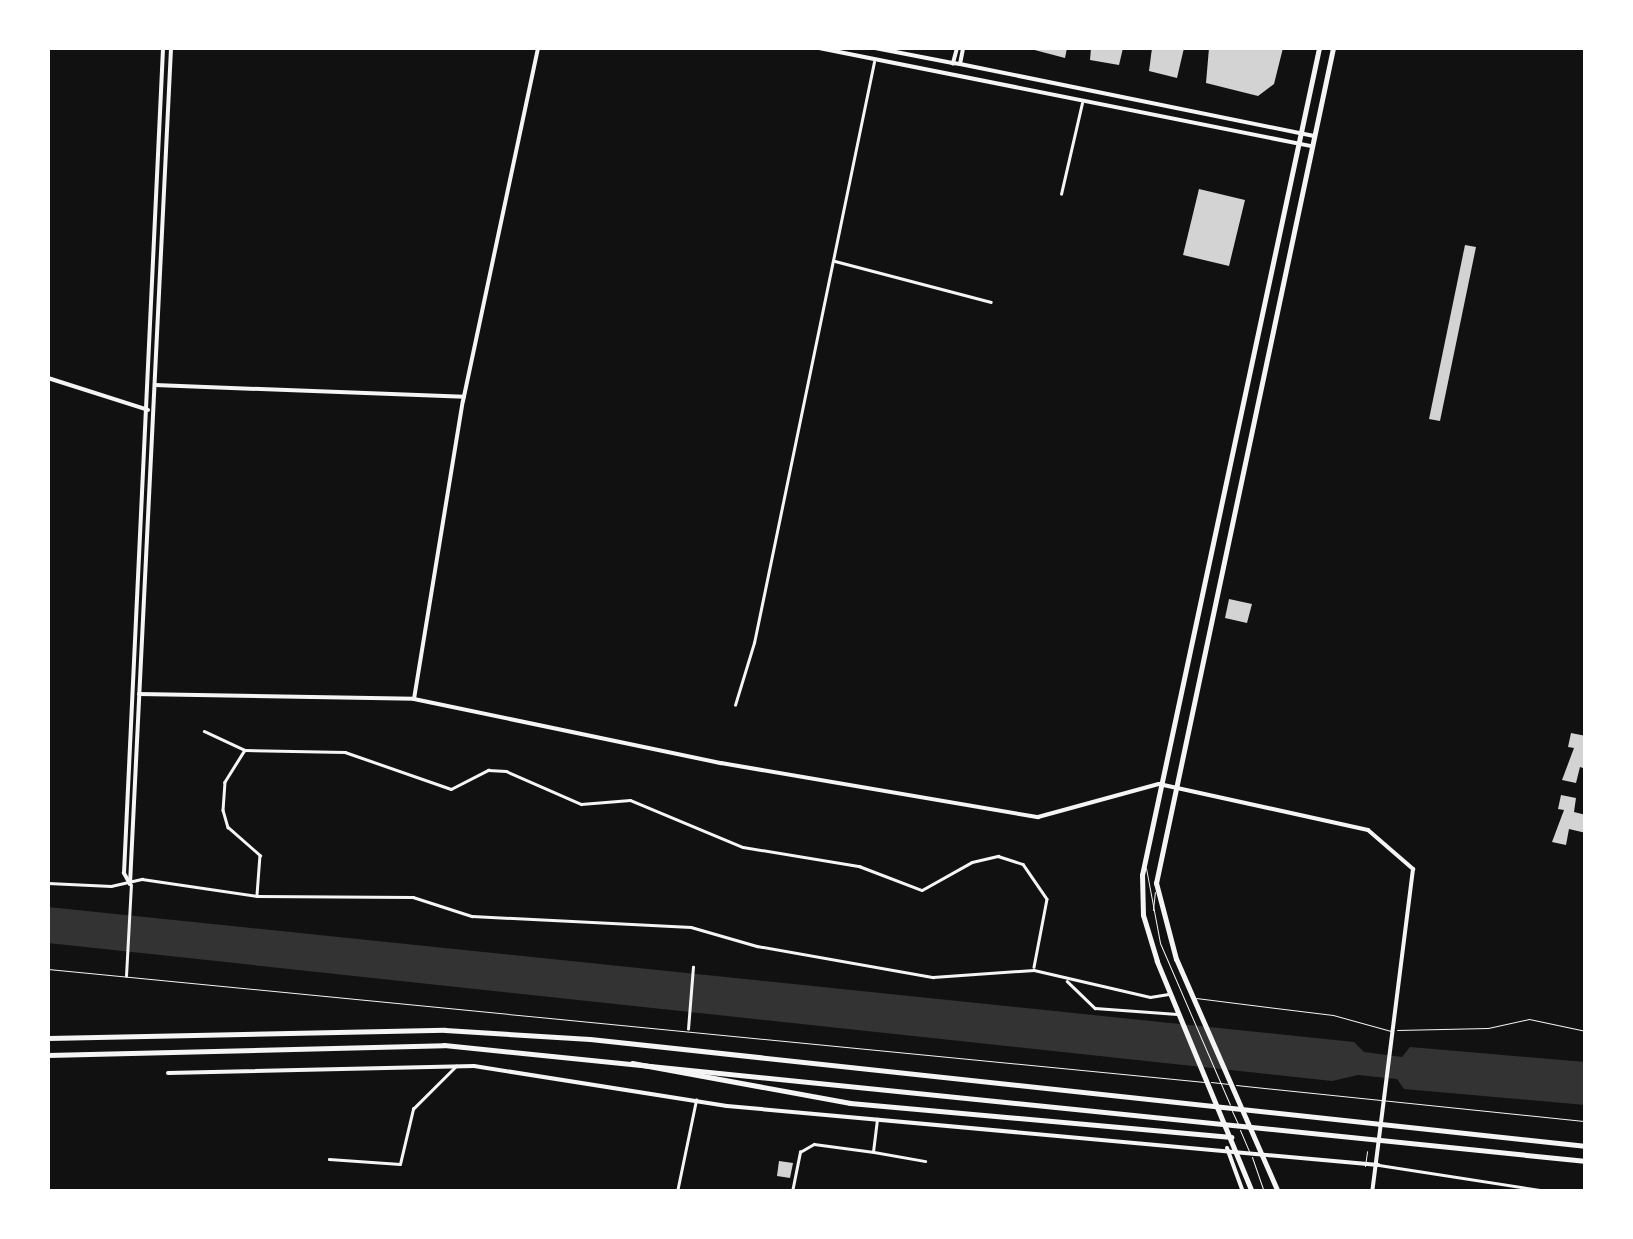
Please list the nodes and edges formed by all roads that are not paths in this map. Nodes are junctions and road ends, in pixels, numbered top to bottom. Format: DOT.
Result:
graph roads {
  1 [pos="162,48"];
  2 [pos="172,48"];
  3 [pos="538,48"];
  4 [pos="819,48"];
  5 [pos="875,48"];
  6 [pos="960,48"];
  7 [pos="1319,48"];
  8 [pos="1333,48"];
  9 [pos="875,59"];
  10 [pos="956,64"];
  11 [pos="1082,100"];
  12 [pos="1300,133"];
  13 [pos="1313,136"];
  14 [pos="1298,143"];
  15 [pos="1311,146"];
  16 [pos="1062,194"];
  17 [pos="834,261"];
  18 [pos="991,302"];
  19 [pos="48,378"];
  20 [pos="155,385"];
  21 [pos="464,398"];
  22 [pos="145,409"];
  23 [pos="154,411"];
  24 [pos="139,694"];
  25 [pos="131,695"];
  26 [pos="414,699"];
  27 [pos="735,705"];
  28 [pos="204,731"];
  29 [pos="244,750"];
  30 [pos="1159,784"];
  31 [pos="1174,788"];
  32 [pos="1145,854"];
  33 [pos="48,883"];
  34 [pos="1156,883"];
  35 [pos="130,884"];
  36 [pos="257,896"];
  37 [pos="1152,913"];
  38 [pos="693,966"];
  39 [pos="48,969"];
  40 [pos="1034,970"];
  41 [pos="126,976"];
  42 [pos="1066,980"];
  43 [pos="1170,994"];
  44 [pos="1192,998"];
  45 [pos="1177,1011"];
  46 [pos="688,1029"];
  47 [pos="1586,1031"];
  48 [pos="1394,1032"];
  49 [pos="48,1038"];
  50 [pos="48,1055"];
  51 [pos="590,1055"];
  52 [pos="458,1066"];
  53 [pos="168,1073"];
  54 [pos="696,1100"];
  55 [pos="1383,1102"];
  56 [pos="877,1120"];
  57 [pos="1586,1121"];
  58 [pos="1231,1137"];
  59 [pos="1584,1146"];
  60 [pos="1227,1148"];
  61 [pos="1236,1149"];
  62 [pos="1249,1150"];
  63 [pos="1367,1151"];
  64 [pos="873,1152"];
  65 [pos="1264,1152"];
  66 [pos="329,1159"];
  67 [pos="925,1161"];
  68 [pos="1586,1161"];
  69 [pos="1378,1165"];
  70 [pos="1365,1166"];
  71 [pos="678,1191"];
  72 [pos="686,1192"];
  73 [pos="792,1192"];
  74 [pos="1244,1192"];
  75 [pos="1252,1192"];
  76 [pos="1264,1192"];
  77 [pos="1278,1192"];
  78 [pos="1372,1192"];
  79 [pos="1554,1192"];
  1 -- 22 [label="street"];
  2 -- 20 [label="street"];
  3 -- 21 [label="street"];
  4 -- 9 [label="street"];
  5 -- 10 [label="street"];
  6 -- 10 [label="street"];
  7 -- 12 [label="main road"];
  8 -- 13 [label="main road"];
  9 -- 11 [label="street"];
  9 -- 17 [label="street"];
  10 -- 12 [label="street"];
  11 -- 14 [label="street"];
  11 -- 16 [label="street"];
  12 -- 13 [label="street"];
  12 -- 14 [label="main road"];
  13 -- 15 [label="main road"];
  14 -- 15 [label="street"];
  14 -- 30 [label="main road"];
  15 -- 31 [label="main road"];
  17 -- 18 [label="street"];
  17 -- 27 [label="street"];
  19 -- 22 [label="street"];
  20 -- 21 [label="street"];
  20 -- 23 [label="street"];
  21 -- 26 [label="street"];
  22 -- 23 [label="street"];
  22 -- 25 [label="street"];
  23 -- 24 [label="street"];
  24 -- 25 [label="street"];
  24 -- 26 [label="street"];
  24 -- 35 [label="street"];
  25 -- 35 [label="street"];
  26 -- 30 [label="street"];
  28 -- 29 [label="street"];
  29 -- 36 [label="street"];
  29 -- 40 [label="street"];
  30 -- 31 [label="street"];
  30 -- 32 [label="main road"];
  31 -- 34 [label="main road"];
  31 -- 48 [label="street"];
  32 -- 37 [label="lane"];
  32 -- 43 [label="main road"];
  33 -- 35 [label="street"];
  34 -- 37 [label="lane"];
  34 -- 44 [label="main road"];
  35 -- 36 [label="street"];
  35 -- 41 [label="street"];
  36 -- 40 [label="street"];
  37 -- 62 [label="lane"];
  38 -- 46 [label="street"];
  39 -- 41 [label="lane"];
  40 -- 42 [label="street"];
  41 -- 46 [label="lane"];
  42 -- 43 [label="street"];
  42 -- 45 [label="street"];
  43 -- 45 [label="main road"];
  44 -- 48 [label="lane"];
  44 -- 65 [label="main road"];
  45 -- 58 [label="main road"];
  46 -- 55 [label="lane"];
  47 -- 48 [label="lane"];
  48 -- 55 [label="street"];
  49 -- 59 [label="main road"];
  50 -- 51 [label="main road"];
  51 -- 58 [label="main road"];
  51 -- 68 [label="main road"];
  52 -- 53 [label="street"];
  52 -- 54 [label="street"];
  52 -- 66 [label="street"];
  54 -- 56 [label="street"];
  54 -- 71 [label="street"];
  55 -- 57 [label="lane"];
  55 -- 69 [label="street"];
  56 -- 60 [label="street"];
  56 -- 64 [label="street"];
  58 -- 61 [label="main road"];
  60 -- 61 [label="street"];
  60 -- 74 [label="street"];
  61 -- 62 [label="street"];
  61 -- 75 [label="main road"];
  62 -- 65 [label="street"];
  62 -- 76 [label="lane"];
  63 -- 70 [label="lane"];
  64 -- 67 [label="street"];
  64 -- 73 [label="street"];
  65 -- 70 [label="street"];
  65 -- 77 [label="main road"];
  69 -- 70 [label="street"];
  69 -- 78 [label="street"];
  69 -- 79 [label="street"];
  71 -- 72 [label="street"];
}
